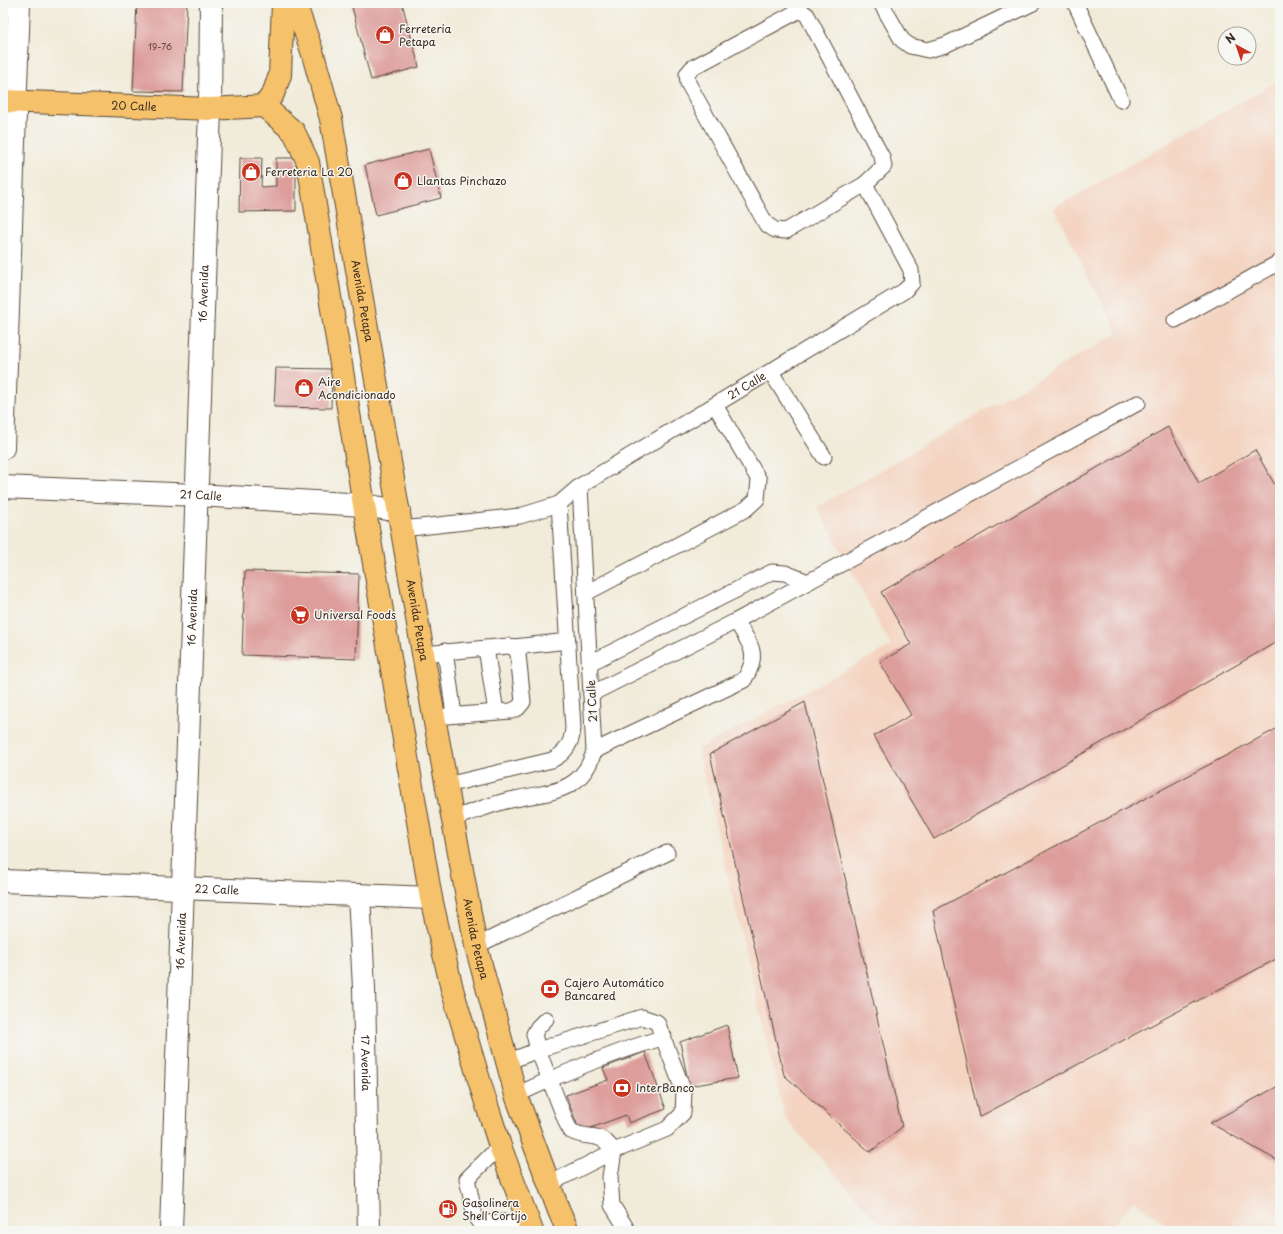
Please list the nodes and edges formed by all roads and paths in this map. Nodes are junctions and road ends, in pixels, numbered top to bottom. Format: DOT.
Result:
graph roads {
  1 [pos="19,3"];
  2 [pos="212,3"];
  3 [pos="283,3"];
  4 [pos="295,3"];
  5 [pos="881,3"];
  6 [pos="1033,3"];
  7 [pos="1075,3"];
  8 [pos="1121,100"];
  9 [pos="9,101"];
  10 [pos="264,106"];
  11 [pos="210,109"];
  12 [pos="865,184"];
  13 [pos="1280,262"];
  14 [pos="1175,320"];
  15 [pos="771,372"];
  16 [pos="1138,403"];
  17 [pos="715,405"];
  18 [pos="3,448"];
  19 [pos="824,457"];
  20 [pos="580,486"];
  21 [pos="3,488"];
  22 [pos="197,495"];
  23 [pos="559,504"];
  24 [pos="364,505"];
  25 [pos="401,520"];
  26 [pos="808,582"];
  27 [pos="586,593"];
  28 [pos="736,621"];
  29 [pos="568,641"];
  30 [pos="514,647"];
  31 [pos="486,648"];
  32 [pos="445,652"];
  33 [pos="424,654"];
  34 [pos="590,663"];
  35 [pos="591,694"];
  36 [pos="496,712"];
  37 [pos="444,716"];
  38 [pos="594,751"];
  39 [pos="447,785"];
  40 [pos="452,819"];
  41 [pos="667,853"];
  42 [pos="3,881"];
  43 [pos="183,888"];
  44 [pos="359,895"];
  45 [pos="431,898"];
  46 [pos="476,946"];
  47 [pos="546,1019"];
  48 [pos="664,1037"];
  49 [pos="538,1050"];
  50 [pos="507,1062"];
  51 [pos="550,1079"];
  52 [pos="516,1095"];
  53 [pos="500,1146"];
  54 [pos="614,1151"];
  55 [pos="549,1184"];
  56 [pos="476,1225"];
  57 [pos="529,1226"];
  58 [pos="171,1231"];
  59 [pos="369,1231"];
  60 [pos="568,1231"];
  61 [pos="628,1231"];
  1 -- 9 [label="street"];
  2 -- 11 [label="street, 16 Avenida"];
  3 -- 10 [label="main road"];
  4 -- 25 [label="main road, Avenida Petapa"];
  5 -- 6 [label="lane"];
  7 -- 8 [label="lane"];
  9 -- 11 [label="main road, 20 Calle"];
  9 -- 18 [label="street"];
  10 -- 11 [label="main road, 20 Calle"];
  10 -- 24 [label="main road"];
  11 -- 22 [label="street, 16 Avenida"];
  12 -- 12 [label="lane"];
  12 -- 15 [label="lane, 21 Calle"];
  13 -- 14 [label="lane"];
  15 -- 17 [label="lane, 21 Calle"];
  15 -- 19 [label="lane"];
  16 -- 26 [label="lane"];
  17 -- 20 [label="lane, 21 Calle"];
  17 -- 27 [label="lane"];
  20 -- 23 [label="lane, 21 Calle"];
  20 -- 27 [label="lane, 21 Calle"];
  21 -- 22 [label="street, 21 Calle"];
  22 -- 24 [label="street, 21 Calle"];
  22 -- 43 [label="street, 16 Avenida"];
  23 -- 25 [label="lane"];
  23 -- 29 [label="lane, 21 Calle"];
  24 -- 25 [label="street, 21 Calle"];
  24 -- 45 [label="main road"];
  25 -- 33 [label="main road, Avenida Petapa"];
  26 -- 28 [label="lane"];
  26 -- 34 [label="lane"];
  27 -- 34 [label="lane, 21 Calle"];
  28 -- 35 [label="lane"];
  28 -- 38 [label="lane"];
  29 -- 30 [label="lane"];
  29 -- 39 [label="lane, 21 Calle"];
  30 -- 31 [label="lane"];
  30 -- 36 [label="lane"];
  31 -- 32 [label="lane"];
  31 -- 36 [label="lane"];
  32 -- 33 [label="lane"];
  32 -- 37 [label="lane"];
  33 -- 37 [label="main road, Avenida Petapa"];
  34 -- 35 [label="lane, 21 Calle"];
  35 -- 38 [label="lane, 21 Calle"];
  36 -- 37 [label="lane"];
  37 -- 39 [label="main road, Avenida Petapa"];
  38 -- 40 [label="lane, 21 Calle"];
  39 -- 40 [label="main road, Avenida Petapa"];
  40 -- 46 [label="main road, Avenida Petapa"];
  41 -- 46 [label="lane"];
  42 -- 43 [label="street, 22 Calle"];
  43 -- 44 [label="street, 22 Calle"];
  43 -- 58 [label="street, 16 Avenida"];
  44 -- 45 [label="street, 22 Calle"];
  44 -- 59 [label="street, 17 Avenida"];
  45 -- 53 [label="main road"];
  46 -- 50 [label="main road, Avenida Petapa"];
  47 -- 49 [label="lane"];
  48 -- 49 [label="lane"];
  48 -- 51 [label="lane"];
  48 -- 54 [label="lane"];
  49 -- 50 [label="lane"];
  49 -- 51 [label="lane"];
  50 -- 52 [label="main road, Avenida Petapa"];
  51 -- 52 [label="lane"];
  51 -- 54 [label="lane"];
  52 -- 55 [label="main road, Avenida Petapa"];
  53 -- 56 [label="lane"];
  53 -- 57 [label="main road"];
  54 -- 55 [label="lane"];
  54 -- 61 [label="lane"];
  55 -- 60 [label="main road, Avenida Petapa"];
  56 -- 57 [label="lane"];
}
